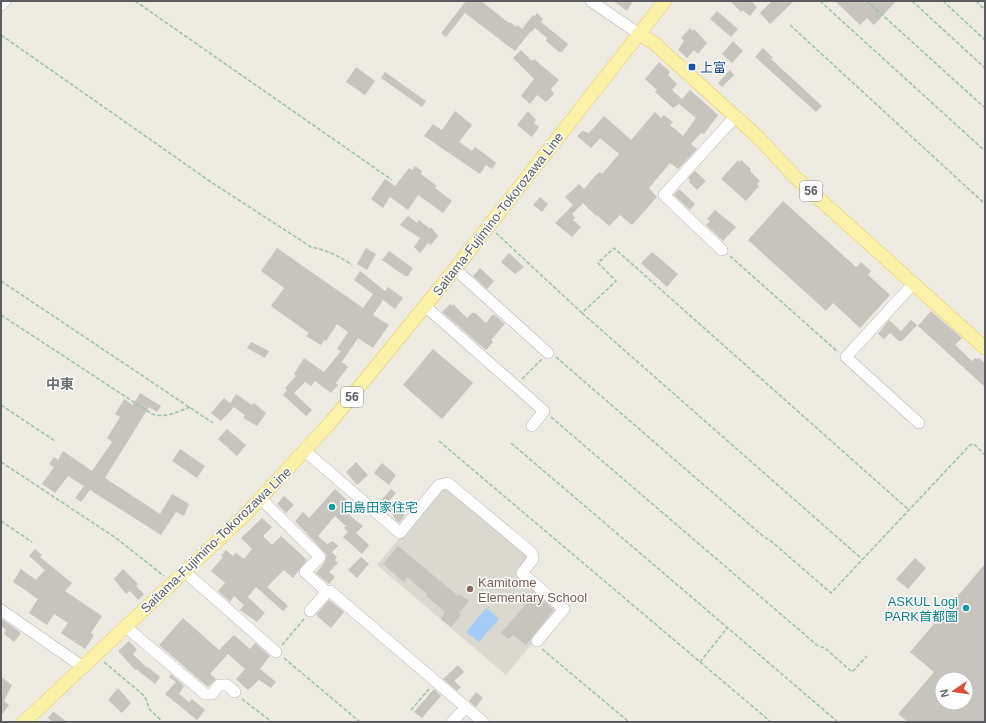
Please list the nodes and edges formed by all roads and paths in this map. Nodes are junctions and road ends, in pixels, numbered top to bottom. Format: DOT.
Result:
graph roads {
  1 [pos="5,1"];
  2 [pos="135,1"];
  3 [pos="591,1"];
  4 [pos="665,1"];
  5 [pos="820,1"];
  6 [pos="868,1"];
  7 [pos="912,1"];
  8 [pos="943,1"];
  9 [pos="976,1"];
  10 [pos="1,5"];
  11 [pos="985,10"];
  12 [pos="790,26"];
  13 [pos="639,34"];
  14 [pos="1,35"];
  15 [pos="985,40"];
  16 [pos="985,68"];
  17 [pos="985,108"];
  18 [pos="735,117"];
  19 [pos="985,150"];
  20 [pos="392,180"];
  21 [pos="985,204"];
  22 [pos="488,227"];
  23 [pos="722,250"];
  24 [pos="352,265"];
  25 [pos="455,269"];
  26 [pos="1,281"];
  27 [pos="914,283"];
  28 [pos="425,306"];
  29 [pos="582,313"];
  30 [pos="1,315"];
  31 [pos="985,348"];
  32 [pos="548,353"];
  33 [pos="846,357"];
  34 [pos="516,386"];
  35 [pos="1,405"];
  36 [pos="191,407"];
  37 [pos="544,411"];
  38 [pos="213,423"];
  39 [pos="919,423"];
  40 [pos="532,426"];
  41 [pos="439,441"];
  42 [pos="55,442"];
  43 [pos="511,443"];
  44 [pos="305,451"];
  45 [pos="985,455"];
  46 [pos="1,462"];
  47 [pos="261,499"];
  48 [pos="909,510"];
  49 [pos="1,521"];
  50 [pos="32,542"];
  51 [pos="862,560"];
  52 [pos="185,572"];
  53 [pos="174,582"];
  54 [pos="327,592"];
  55 [pos="1,610"];
  56 [pos="310,611"];
  57 [pos="126,627"];
  58 [pos="728,627"];
  59 [pos="537,641"];
  60 [pos="276,652"];
  61 [pos="96,655"];
  62 [pos="867,656"];
  63 [pos="700,662"];
  64 [pos="84,667"];
  65 [pos="434,681"];
  66 [pos="235,692"];
  67 [pos="466,707"];
  68 [pos="411,710"];
  69 [pos="24,722"];
  70 [pos="163,722"];
  71 [pos="272,722"];
  72 [pos="360,722"];
  73 [pos="452,722"];
  74 [pos="483,722"];
  75 [pos="629,722"];
  76 [pos="771,722"];
  77 [pos="838,722"];
  1 -- 10 [label="street"];
  2 -- 20 [label="path"];
  3 -- 13 [label="street"];
  4 -- 13 [label="main road, Saitama-Fujimino-Tokorozawa Line"];
  5 -- 19 [label="path"];
  6 -- 17 [label="path"];
  7 -- 16 [label="path"];
  8 -- 15 [label="path"];
  9 -- 11 [label="path"];
  12 -- 21 [label="path"];
  13 -- 18 [label="main road, 56"];
  13 -- 22 [label="main road, Saitama-Fujimino-Tokorozawa Line / 56"];
  14 -- 24 [label="path"];
  18 -- 23 [label="street"];
  18 -- 27 [label="main road, 56"];
  22 -- 25 [label="main road, Saitama-Fujimino-Tokorozawa Line / 56"];
  22 -- 29 [label="path"];
  23 -- 33 [label="path"];
  25 -- 28 [label="main road, Saitama-Fujimino-Tokorozawa Line / 56"];
  25 -- 32 [label="street"];
  26 -- 36 [label="path"];
  27 -- 31 [label="main road, 56"];
  27 -- 33 [label="street"];
  28 -- 34 [label="street"];
  28 -- 44 [label="main road, Saitama-Fujimino-Tokorozawa Line / 56"];
  29 -- 48 [label="path"];
  29 -- 51 [label="path"];
  30 -- 36 [label="path"];
  32 -- 34 [label="path"];
  32 -- 51 [label="path"];
  33 -- 39 [label="street"];
  34 -- 37 [label="street"];
  35 -- 42 [label="path"];
  36 -- 38 [label="path"];
  37 -- 40 [label="street"];
  37 -- 62 [label="path"];
  41 -- 63 [label="path"];
  43 -- 58 [label="path"];
  44 -- 47 [label="main road, Saitama-Fujimino-Tokorozawa Line / 56"];
  44 -- 59 [label="street"];
  45 -- 48 [label="path"];
  46 -- 53 [label="path"];
  47 -- 52 [label="main road, Saitama-Fujimino-Tokorozawa Line / 56"];
  47 -- 54 [label="street"];
  48 -- 51 [label="path"];
  49 -- 50 [label="path"];
  52 -- 53 [label="main road, Saitama-Fujimino-Tokorozawa Line / 56"];
  52 -- 60 [label="street"];
  53 -- 57 [label="main road, Saitama-Fujimino-Tokorozawa Line / 56"];
  54 -- 56 [label="street"];
  54 -- 65 [label="street"];
  55 -- 64 [label="street"];
  56 -- 60 [label="path"];
  57 -- 61 [label="main road, Saitama-Fujimino-Tokorozawa Line / 56"];
  57 -- 66 [label="street"];
  58 -- 63 [label="path"];
  58 -- 77 [label="path"];
  59 -- 75 [label="path"];
  60 -- 72 [label="path"];
  61 -- 64 [label="main road, Saitama-Fujimino-Tokorozawa Line / 56"];
  61 -- 70 [label="path"];
  63 -- 76 [label="path"];
  64 -- 69 [label="main road, Saitama-Fujimino-Tokorozawa Line / 56"];
  65 -- 67 [label="street"];
  65 -- 68 [label="path"];
  66 -- 71 [label="path"];
  67 -- 73 [label="street"];
  67 -- 74 [label="street"];
}
